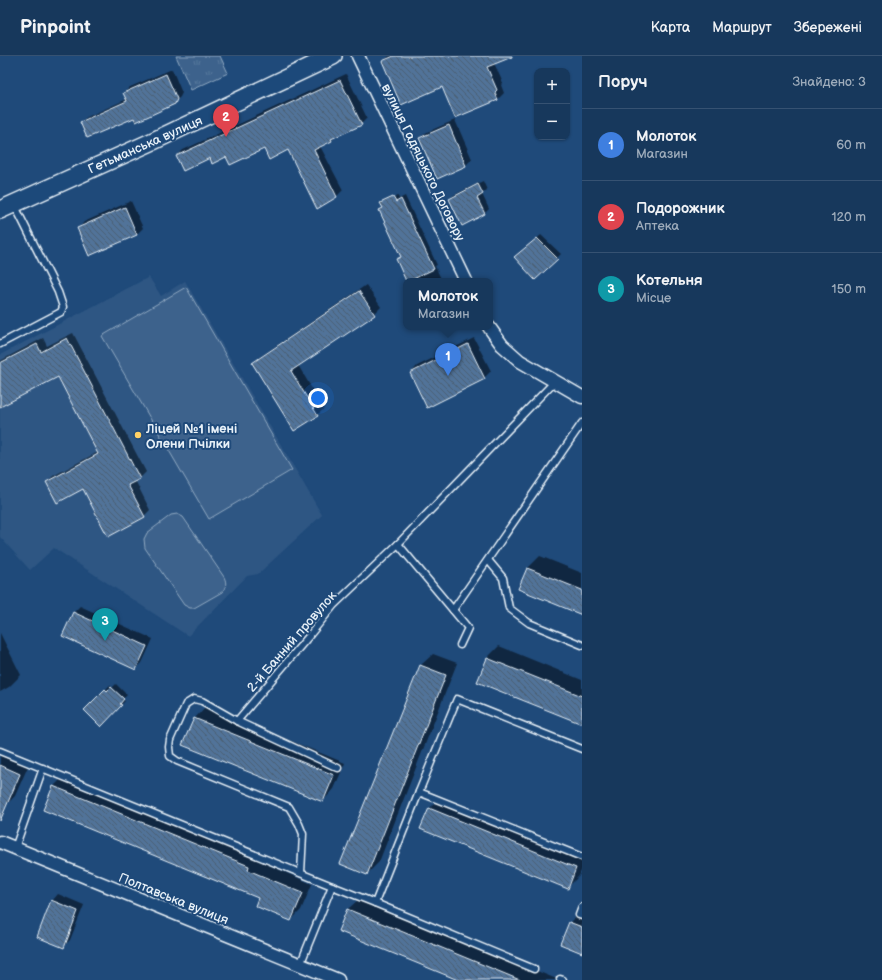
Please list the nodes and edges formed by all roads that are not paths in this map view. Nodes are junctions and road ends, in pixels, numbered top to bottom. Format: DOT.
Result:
graph roads {
  1 [pos="333,56"];
  2 [pos="358,56"];
  3 [pos="7,206"];
  4 [pos="465,278"];
  5 [pos="491,330"];
  6 [pos="0,344"];
  7 [pos="555,381"];
  8 [pos="582,397"];
  9 [pos="582,423"];
  10 [pos="398,544"];
  11 [pos="488,560"];
  12 [pos="453,610"];
  13 [pos="460,645"];
  14 [pos="582,645"];
  15 [pos="237,721"];
  16 [pos="582,748"];
  17 [pos="0,751"];
  18 [pos="43,768"];
  19 [pos="338,768"];
  20 [pos="419,792"];
  21 [pos="0,842"];
  22 [pos="15,848"];
  23 [pos="582,857"];
  24 [pos="300,873"];
  25 [pos="332,886"];
  26 [pos="375,903"];
  27 [pos="582,907"];
  28 [pos="582,916"];
  29 [pos="300,964"];
  30 [pos="534,969"];
  31 [pos="338,980"];
  1 -- 3 [label="street, Гетьманська вулиця"];
  2 -- 4 [label="street, вулиця Гадяцького Договору"];
  3 -- 6 [label="lane"];
  5 -- 7 [label="street"];
  7 -- 8 [label="street"];
  7 -- 10 [label="lane, 2-й Банний провулок"];
  9 -- 11 [label="lane"];
  10 -- 12 [label="lane"];
  10 -- 15 [label="lane, 2-й Банний провулок"];
  11 -- 12 [label="lane"];
  11 -- 14 [label="lane"];
  12 -- 13 [label="lane"];
  15 -- 19 [label="lane"];
  15 -- 24 [label="lane"];
  16 -- 20 [label="lane"];
  17 -- 18 [label="lane"];
  18 -- 22 [label="lane"];
  18 -- 24 [label="lane"];
  20 -- 23 [label="lane"];
  20 -- 26 [label="lane"];
  21 -- 22 [label="street, Полтавська вулиця"];
  22 -- 29 [label="street, Полтавська вулиця"];
  24 -- 25 [label="lane"];
  25 -- 26 [label="lane"];
  25 -- 29 [label="lane"];
  26 -- 30 [label="lane"];
  27 -- 28 [label="lane"];
  29 -- 31 [label="street, Полтавська вулиця"];
}
